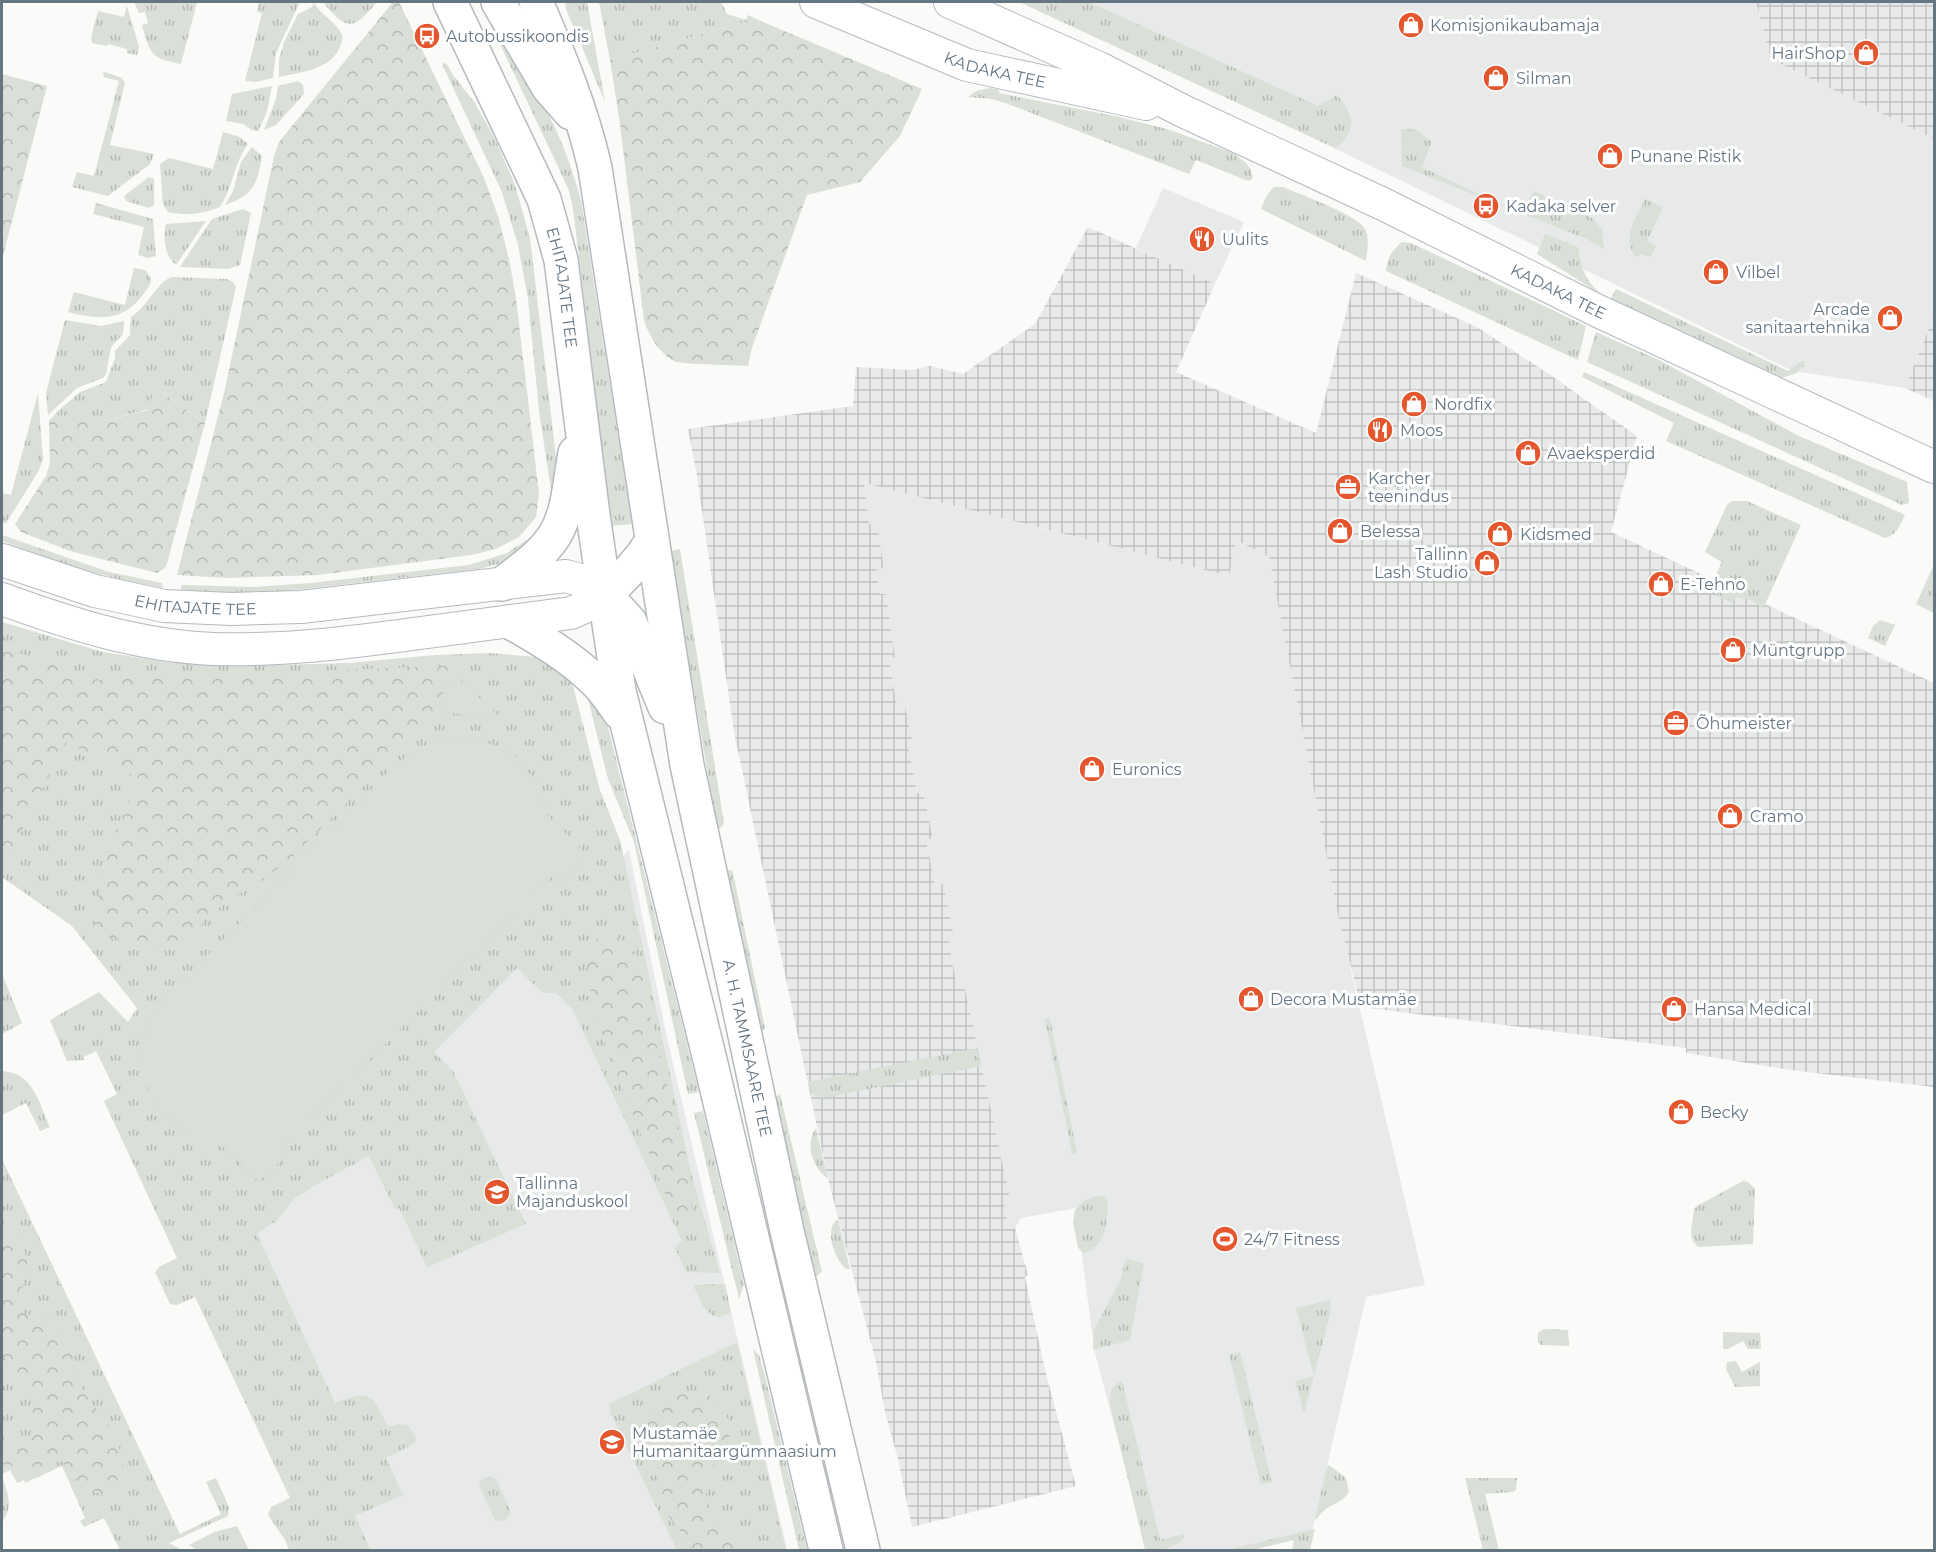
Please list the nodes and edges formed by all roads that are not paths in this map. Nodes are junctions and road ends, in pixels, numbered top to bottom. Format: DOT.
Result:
graph roads {
  1 [pos="450,2"];
  2 [pos="498,2"];
  3 [pos="536,2"];
  4 [pos="553,2"];
  5 [pos="816,2"];
  6 [pos="950,2"];
  7 [pos="553,42"];
  8 [pos="1183,111"];
  9 [pos="587,133"];
  10 [pos="581,415"];
  11 [pos="1935,468"];
  12 [pos="652,541"];
  13 [pos="2,560"];
  14 [pos="502,584"];
  15 [pos="605,594"];
  16 [pos="2,599"];
  17 [pos="510,622"];
  18 [pos="624,718"];
  19 [pos="687,765"];
  20 [pos="826,1551"];
  21 [pos="863,1551"];
  1 -- 10 [label="main road, EHITAJATE TEE"];
  2 -- 9 [label="main road"];
  3 -- 7 [label="main road"];
  4 -- 7 [label="main road"];
  5 -- 8 [label="main road, KADAKA TEE"];
  6 -- 8 [label="main road, KADAKA TEE"];
  7 -- 9 [label="main road"];
  8 -- 11 [label="main road, KADAKA TEE"];
  9 -- 12 [label="main road"];
  10 -- 14 [label="main road"];
  10 -- 15 [label="main road, EHITAJATE TEE"];
  12 -- 15 [label="main road"];
  12 -- 19 [label="main road, A. H. TAMMSAARE TEE"];
  13 -- 14 [label="main road, EHITAJATE TEE"];
  14 -- 15 [label="main road, EHITAJATE TEE"];
  15 -- 17 [label="main road"];
  15 -- 18 [label="main road"];
  15 -- 19 [label="main road"];
  16 -- 17 [label="main road"];
  17 -- 18 [label="main road"];
  18 -- 20 [label="main road"];
  19 -- 21 [label="main road, A. H. TAMMSAARE TEE"];
}
